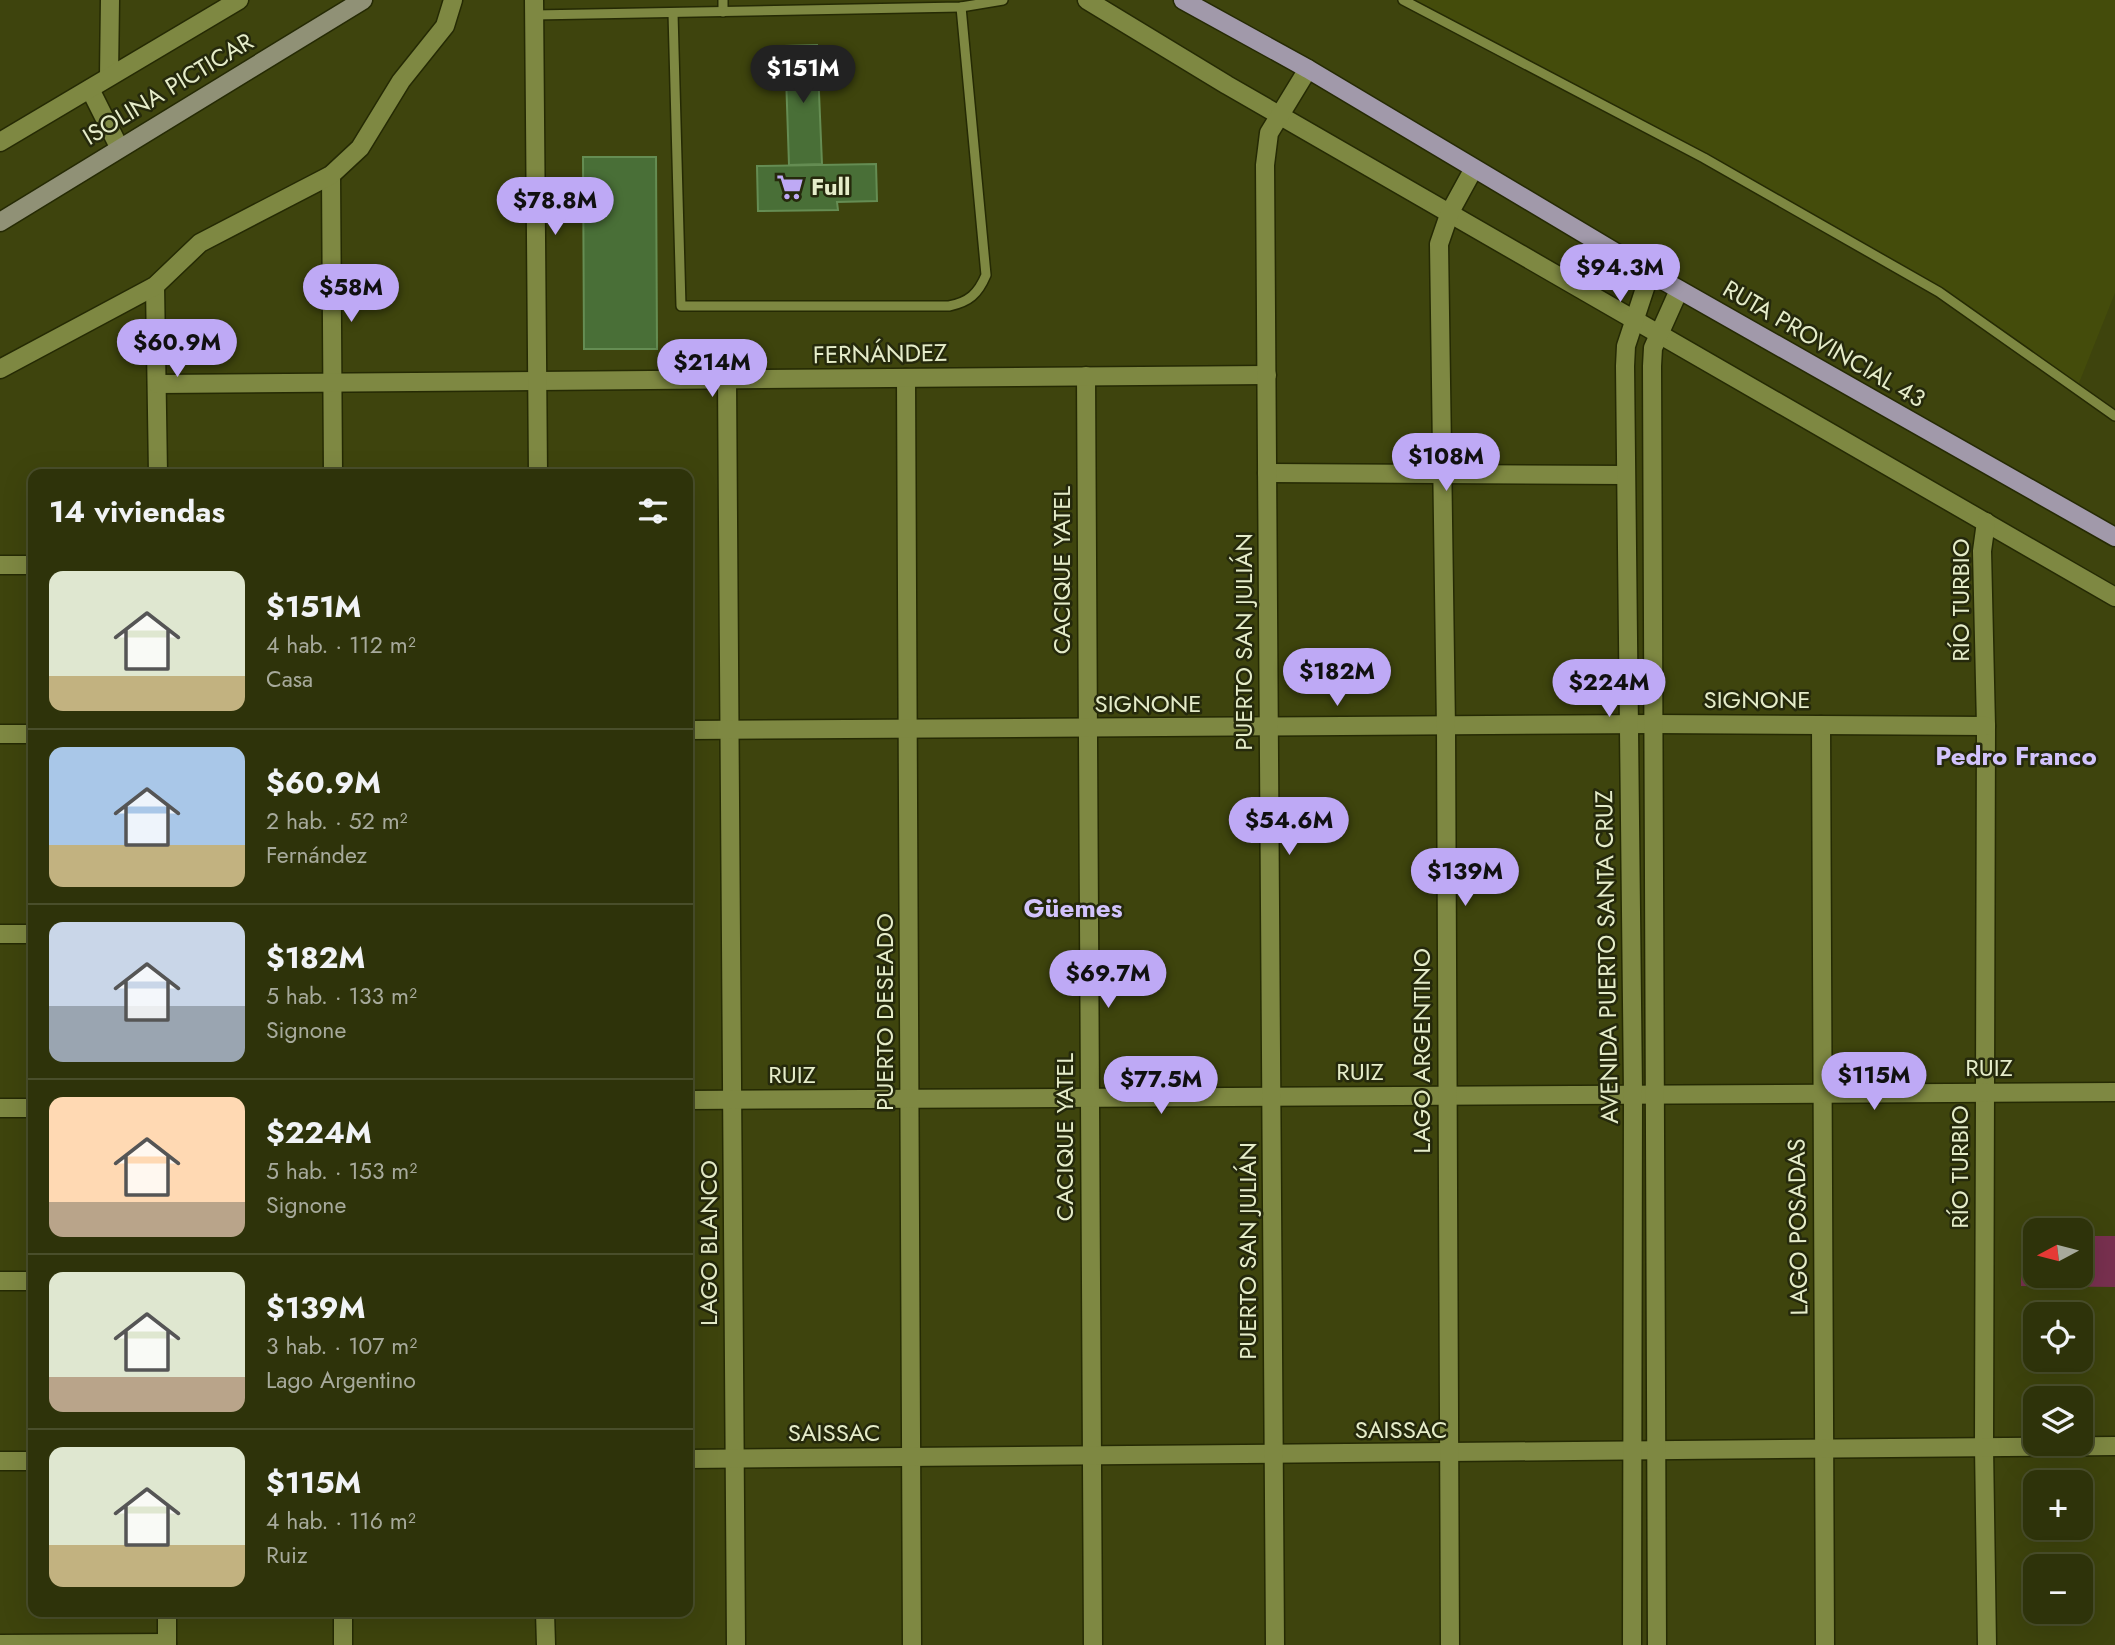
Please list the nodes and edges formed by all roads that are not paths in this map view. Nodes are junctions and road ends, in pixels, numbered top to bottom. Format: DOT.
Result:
graph roads {
  1 [pos="110,0"];
  2 [pos="239,0"];
  3 [pos="363,0"];
  4 [pos="453,0"];
  5 [pos="723,0"];
  6 [pos="1003,0"];
  7 [pos="1087,0"];
  8 [pos="1183,0"];
  9 [pos="1403,0"];
  10 [pos="901,4"];
  11 [pos="961,7"];
  12 [pos="534,8"];
  13 [pos="723,12"];
  14 [pos="673,13"];
  15 [pos="1308,69"];
  16 [pos="109,76"];
  17 [pos="90,89"];
  18 [pos="1281,114"];
  19 [pos="0,142"];
  20 [pos="119,147"];
  21 [pos="1473,170"];
  22 [pos="331,175"];
  23 [pos="1450,212"];
  24 [pos="0,222"];
  25 [pos="1650,273"];
  26 [pos="155,286"];
  27 [pos="1679,290"];
  28 [pos="1635,320"];
  29 [pos="1660,335"];
  30 [pos="0,369"];
  31 [pos="1267,375"];
  32 [pos="1086,376"];
  33 [pos="906,378"];
  34 [pos="727,379"];
  35 [pos="537,381"];
  36 [pos="332,383"];
  37 [pos="158,384"];
  38 [pos="2115,416"];
  39 [pos="158,469"];
  40 [pos="333,469"];
  41 [pos="538,469"];
  42 [pos="1267,473"];
  43 [pos="1442,474"];
  44 [pos="1625,475"];
  45 [pos="1986,522"];
  46 [pos="2115,537"];
  47 [pos="0,565"];
  48 [pos="28,565"];
  49 [pos="2115,597"];
  50 [pos="1653,724"];
  51 [pos="1629,725"];
  52 [pos="1821,725"];
  53 [pos="1986,726"];
  54 [pos="1269,727"];
  55 [pos="1446,727"];
  56 [pos="1088,728"];
  57 [pos="908,729"];
  58 [pos="693,730"];
  59 [pos="729,730"];
  60 [pos="0,734"];
  61 [pos="28,734"];
  62 [pos="0,934"];
  63 [pos="28,934"];
  64 [pos="2115,1092"];
  65 [pos="1633,1093"];
  66 [pos="1655,1093"];
  67 [pos="1821,1093"];
  68 [pos="1985,1093"];
  69 [pos="1271,1096"];
  70 [pos="1090,1097"];
  71 [pos="1446,1097"];
  72 [pos="909,1098"];
  73 [pos="693,1100"];
  74 [pos="732,1100"];
  75 [pos="0,1108"];
  76 [pos="28,1108"];
  77 [pos="28,1280"];
  78 [pos="0,1281"];
  79 [pos="2115,1446"];
  80 [pos="1984,1447"];
  81 [pos="1824,1450"];
  82 [pos="1657,1451"];
  83 [pos="1634,1452"];
  84 [pos="1273,1454"];
  85 [pos="1447,1454"];
  86 [pos="1092,1456"];
  87 [pos="912,1457"];
  88 [pos="693,1459"];
  89 [pos="735,1459"];
  90 [pos="0,1461"];
  91 [pos="28,1461"];
  92 [pos="167,1617"];
  93 [pos="343,1617"];
  94 [pos="545,1617"];
  95 [pos="0,1644"];
  96 [pos="167,1644"];
  97 [pos="343,1645"];
  98 [pos="546,1645"];
  99 [pos="736,1645"];
  100 [pos="912,1645"];
  101 [pos="1093,1645"];
  102 [pos="1275,1645"];
  103 [pos="1450,1645"];
  104 [pos="1632,1645"];
  105 [pos="1657,1645"];
  106 [pos="1825,1645"];
  107 [pos="1987,1645"];
  1 -- 16 [label="street"];
  2 -- 16 [label="street, ISOLINA PICTICAR"];
  3 -- 20 [label="main road, ISOLINA PICTICAR"];
  4 -- 22 [label="street"];
  5 -- 13 [label="lane"];
  6 -- 11 [label="lane"];
  7 -- 18 [label="street"];
  8 -- 15 [label="main road, RUTA PROVINCIAL 43"];
  9 -- 38 [label="lane"];
  10 -- 11 [label="lane"];
  10 -- 13 [label="lane"];
  11 -- 14 [label="lane"];
  12 -- 14 [label="lane"];
  12 -- 35 [label="street"];
  13 -- 14 [label="lane"];
  15 -- 18 [label="street, PUERTO SAN JULIÁN"];
  15 -- 21 [label="main road, RUTA PROVINCIAL 43"];
  16 -- 17 [label="street, ISOLINA PICTICAR"];
  17 -- 19 [label="street, ISOLINA PICTICAR"];
  17 -- 20 [label="street"];
  18 -- 23 [label="street"];
  18 -- 31 [label="street, PUERTO SAN JULIÁN"];
  20 -- 24 [label="main road, ISOLINA PICTICAR"];
  21 -- 23 [label="street, LAGO ARGENTINO"];
  21 -- 25 [label="main road, RUTA PROVINCIAL 43"];
  22 -- 26 [label="street"];
  22 -- 36 [label="street"];
  23 -- 28 [label="street"];
  23 -- 43 [label="street, LAGO ARGENTINO"];
  25 -- 27 [label="main road, RUTA PROVINCIAL 43"];
  25 -- 28 [label="street, AVENIDA PUERTO SANTA CRUZ"];
  26 -- 30 [label="street"];
  26 -- 37 [label="street"];
  27 -- 29 [label="street, AVENIDA PUERTO SANTA CRUZ"];
  27 -- 46 [label="main road, RUTA PROVINCIAL 43"];
  28 -- 29 [label="street"];
  28 -- 44 [label="street, AVENIDA PUERTO SANTA CRUZ"];
  29 -- 45 [label="street"];
  29 -- 50 [label="street, AVENIDA PUERTO SANTA CRUZ"];
  31 -- 32 [label="street, FERNÁNDEZ"];
  31 -- 42 [label="street, PUERTO SAN JULIÁN"];
  32 -- 33 [label="street, FERNÁNDEZ"];
  32 -- 56 [label="street, CACIQUE YATEL"];
  33 -- 34 [label="street, FERNÁNDEZ"];
  33 -- 57 [label="street, PUERTO DESEADO"];
  34 -- 35 [label="street, FERNÁNDEZ"];
  34 -- 59 [label="street, LAGO BLANCO"];
  35 -- 36 [label="street, FERNÁNDEZ"];
  35 -- 41 [label="street"];
  36 -- 37 [label="street, FERNÁNDEZ"];
  36 -- 40 [label="street"];
  37 -- 39 [label="street"];
  42 -- 43 [label="street"];
  42 -- 54 [label="street, PUERTO SAN JULIÁN"];
  43 -- 44 [label="street"];
  43 -- 55 [label="street, LAGO ARGENTINO"];
  44 -- 51 [label="street, AVENIDA PUERTO SANTA CRUZ"];
  45 -- 49 [label="street"];
  45 -- 53 [label="street, RÍO TURBIO"];
  47 -- 48 [label="street"];
  50 -- 51 [label="street, SIGNONE"];
  50 -- 52 [label="street, SIGNONE"];
  50 -- 66 [label="street, AVENIDA PUERTO SANTA CRUZ"];
  51 -- 55 [label="street, SIGNONE"];
  51 -- 65 [label="street, AVENIDA PUERTO SANTA CRUZ"];
  52 -- 53 [label="street, SIGNONE"];
  52 -- 67 [label="street, LAGO POSADAS"];
  53 -- 68 [label="street, RÍO TURBIO"];
  54 -- 55 [label="street, SIGNONE"];
  54 -- 56 [label="street, SIGNONE"];
  54 -- 69 [label="street, PUERTO SAN JULIÁN"];
  55 -- 71 [label="street, LAGO ARGENTINO"];
  56 -- 57 [label="street, SIGNONE"];
  56 -- 70 [label="street, CACIQUE YATEL"];
  57 -- 59 [label="street, SIGNONE"];
  57 -- 72 [label="street, PUERTO DESEADO"];
  58 -- 59 [label="street, SIGNONE"];
  59 -- 74 [label="street, LAGO BLANCO"];
  60 -- 61 [label="street"];
  62 -- 63 [label="street"];
  64 -- 68 [label="street, RUIZ"];
  65 -- 66 [label="street, RUIZ"];
  65 -- 71 [label="street, RUIZ"];
  65 -- 83 [label="street, AVENIDA PUERTO SANTA CRUZ"];
  66 -- 67 [label="street, RUIZ"];
  66 -- 82 [label="street, AVENIDA PUERTO SANTA CRUZ"];
  67 -- 68 [label="street, RUIZ"];
  67 -- 81 [label="street, LAGO POSADAS"];
  68 -- 80 [label="street, RÍO TURBIO"];
  69 -- 70 [label="street, RUIZ"];
  69 -- 71 [label="street, RUIZ"];
  69 -- 84 [label="street, PUERTO SAN JULIÁN"];
  70 -- 72 [label="street, RUIZ"];
  70 -- 86 [label="street, CACIQUE YATEL"];
  71 -- 85 [label="street, LAGO ARGENTINO"];
  72 -- 74 [label="street, RUIZ"];
  72 -- 87 [label="street, PUERTO DESEADO"];
  73 -- 74 [label="street, RUIZ"];
  74 -- 89 [label="street, LAGO BLANCO"];
  75 -- 76 [label="street"];
  77 -- 78 [label="street"];
  79 -- 80 [label="street, SAISSAC"];
  80 -- 81 [label="street, SAISSAC"];
  80 -- 107 [label="street, RÍO TURBIO"];
  81 -- 82 [label="street, SAISSAC"];
  81 -- 106 [label="street, LAGO POSADAS"];
  82 -- 83 [label="street, SAISSAC"];
  82 -- 105 [label="street, AVENIDA PUERTO SANTA CRUZ"];
  83 -- 85 [label="street, SAISSAC"];
  83 -- 104 [label="street, AVENIDA PUERTO SANTA CRUZ"];
  84 -- 85 [label="street, SAISSAC"];
  84 -- 86 [label="street, SAISSAC"];
  84 -- 102 [label="street, PUERTO SAN JULIÁN"];
  85 -- 103 [label="street, LAGO ARGENTINO"];
  86 -- 87 [label="street, SAISSAC"];
  86 -- 101 [label="street, CACIQUE YATEL"];
  87 -- 89 [label="street, SAISSAC"];
  87 -- 100 [label="street, PUERTO DESEADO"];
  88 -- 89 [label="street, SAISSAC"];
  89 -- 99 [label="street, LAGO BLANCO"];
  90 -- 91 [label="street"];
  92 -- 96 [label="street"];
  93 -- 97 [label="street"];
  94 -- 98 [label="street"];
  95 -- 96 [label="street"];
}
